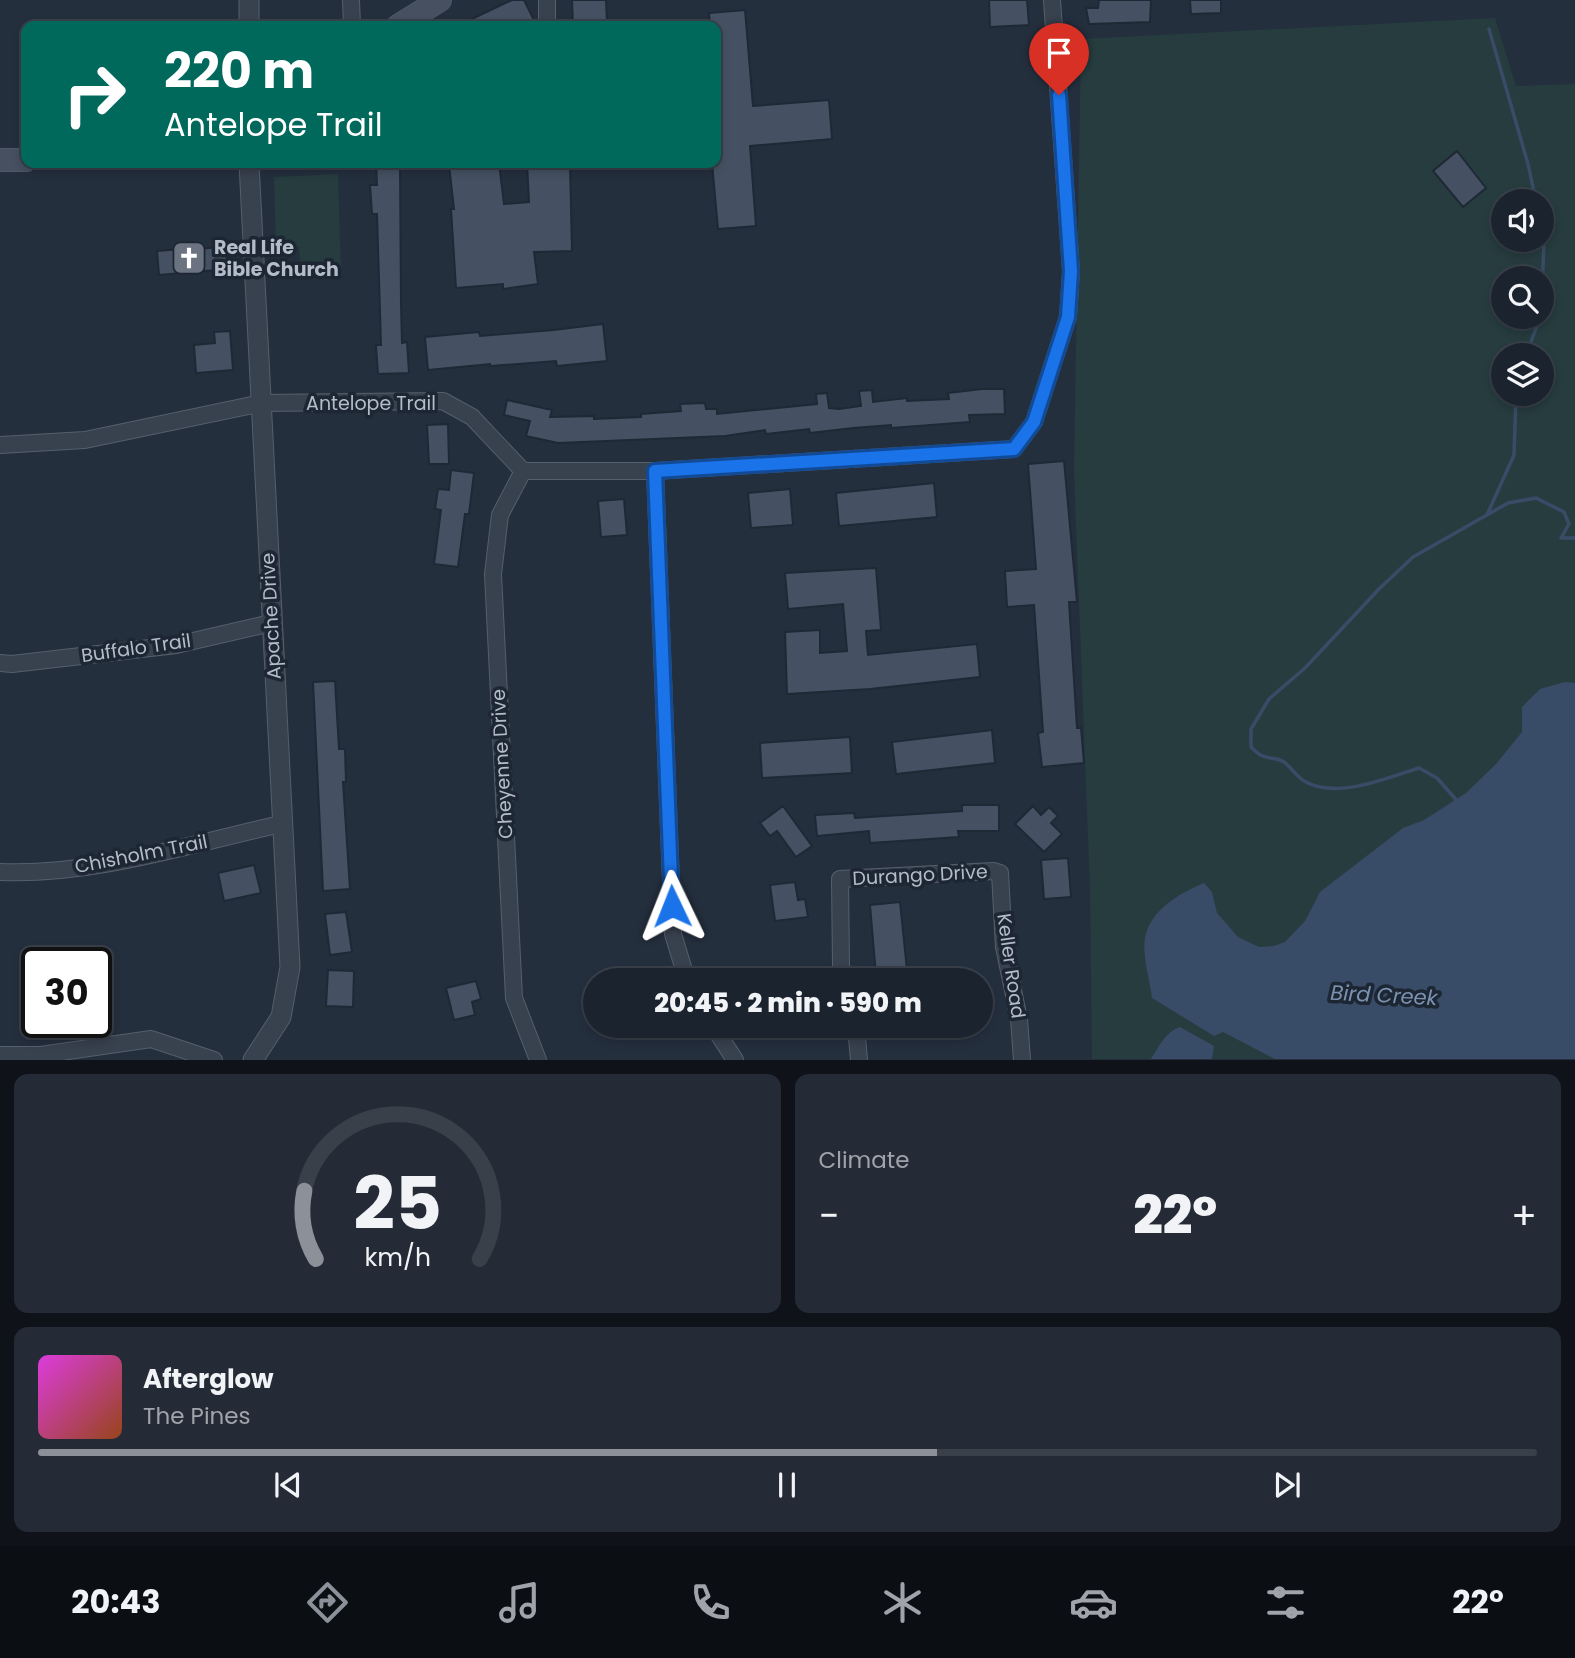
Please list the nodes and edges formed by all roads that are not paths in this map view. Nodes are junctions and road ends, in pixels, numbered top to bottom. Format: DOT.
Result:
graph roads {
  1 [pos="249,0"];
  2 [pos="351,0"];
  3 [pos="440,0"];
  4 [pos="547,0"];
  5 [pos="1052,0"];
  6 [pos="249,21"];
  7 [pos="352,21"];
  8 [pos="406,21"];
  9 [pos="547,21"];
  10 [pos="21,159"];
  11 [pos="0,160"];
  12 [pos="249,168"];
  13 [pos="262,403"];
  14 [pos="0,445"];
  15 [pos="523,471"];
  16 [pos="655,471"];
  17 [pos="271,622"];
  18 [pos="0,663"];
  19 [pos="281,824"];
  20 [pos="0,872"];
  21 [pos="1000,873"];
  22 [pos="683,968"];
  23 [pos="842,968"];
  24 [pos="721,1038"];
  25 [pos="857,1038"];
  26 [pos="0,1055"];
  27 [pos="214,1059"];
  28 [pos="253,1059"];
  29 [pos="538,1059"];
  30 [pos="735,1059"];
  31 [pos="859,1059"];
  32 [pos="1022,1059"];
  1 -- 6 [label="street"];
  2 -- 7 [label="street"];
  3 -- 8 [label="main road"];
  4 -- 9 [label="street"];
  5 -- 16 [label="street"];
  10 -- 11 [label="main road"];
  12 -- 13 [label="street, Apache Drive"];
  13 -- 14 [label="street, Antelope Trail"];
  13 -- 15 [label="street, Antelope Trail"];
  13 -- 17 [label="street, Apache Drive"];
  15 -- 16 [label="street"];
  15 -- 29 [label="street, Cheyenne Drive"];
  16 -- 22 [label="street"];
  17 -- 18 [label="street, Buffalo Trail"];
  17 -- 19 [label="street, Apache Drive"];
  19 -- 20 [label="street, Chisholm Trail"];
  19 -- 28 [label="street, Apache Drive"];
  21 -- 23 [label="street, Durango Drive"];
  21 -- 32 [label="street, Keller Road"];
  24 -- 30 [label="street"];
  25 -- 31 [label="street"];
  26 -- 27 [label="street"];
}
